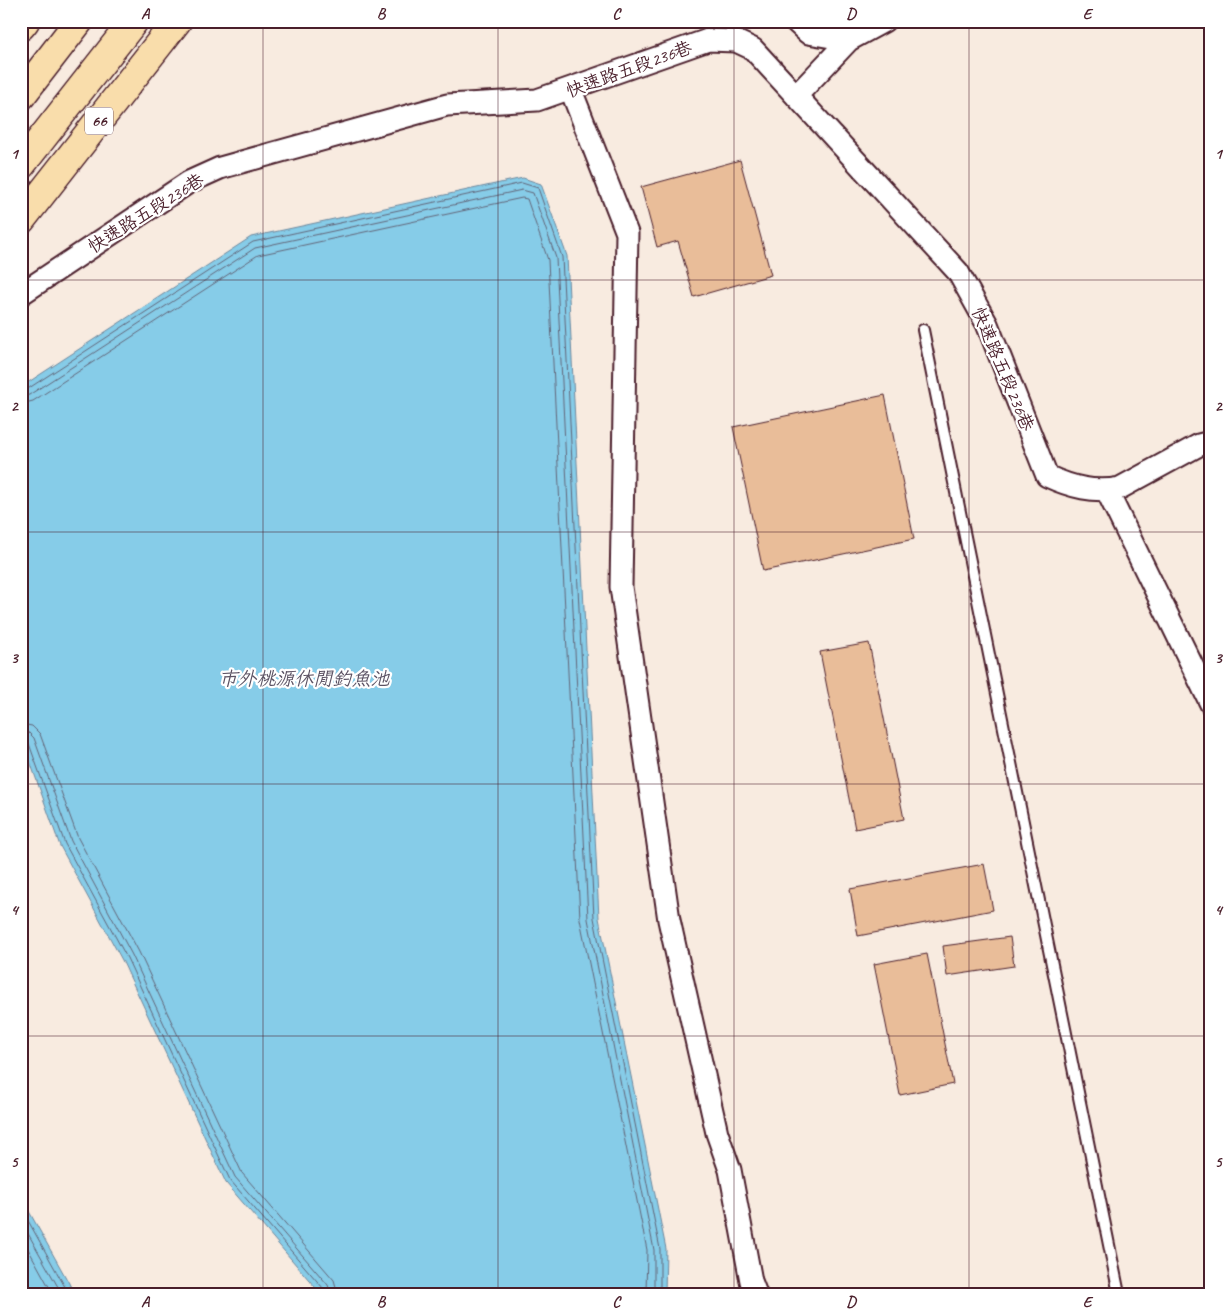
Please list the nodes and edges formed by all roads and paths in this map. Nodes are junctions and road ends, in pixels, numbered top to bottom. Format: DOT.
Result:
graph roads {
  1 [pos="25,21"];
  2 [pos="79,21"];
  3 [pos="134,21"];
  4 [pos="177,21"];
  5 [pos="795,21"];
  6 [pos="884,21"];
  7 [pos="21,26"];
  8 [pos="849,40"];
  9 [pos="571,90"];
  10 [pos="21,96"];
  11 [pos="796,96"];
  12 [pos="21,165"];
  13 [pos="21,220"];
  14 [pos="21,294"];
  15 [pos="923,330"];
  16 [pos="1211,442"];
  17 [pos="1107,491"];
  18 [pos="1211,704"];
  19 [pos="756,1294"];
  20 [pos="1119,1294"];
  1 -- 7 [label="main road"];
  2 -- 10 [label="main road"];
  3 -- 12 [label="main road, 66"];
  4 -- 13 [label="main road, 66"];
  5 -- 8 [label="street"];
  6 -- 8 [label="street"];
  8 -- 11 [label="street"];
  9 -- 11 [label="street, 快速路五段236巷"];
  9 -- 14 [label="street, 快速路五段236巷"];
  9 -- 19 [label="street"];
  11 -- 17 [label="street, 快速路五段236巷"];
  15 -- 20 [label="lane"];
  16 -- 17 [label="street, 快速路五段236巷"];
  17 -- 18 [label="street"];
}
